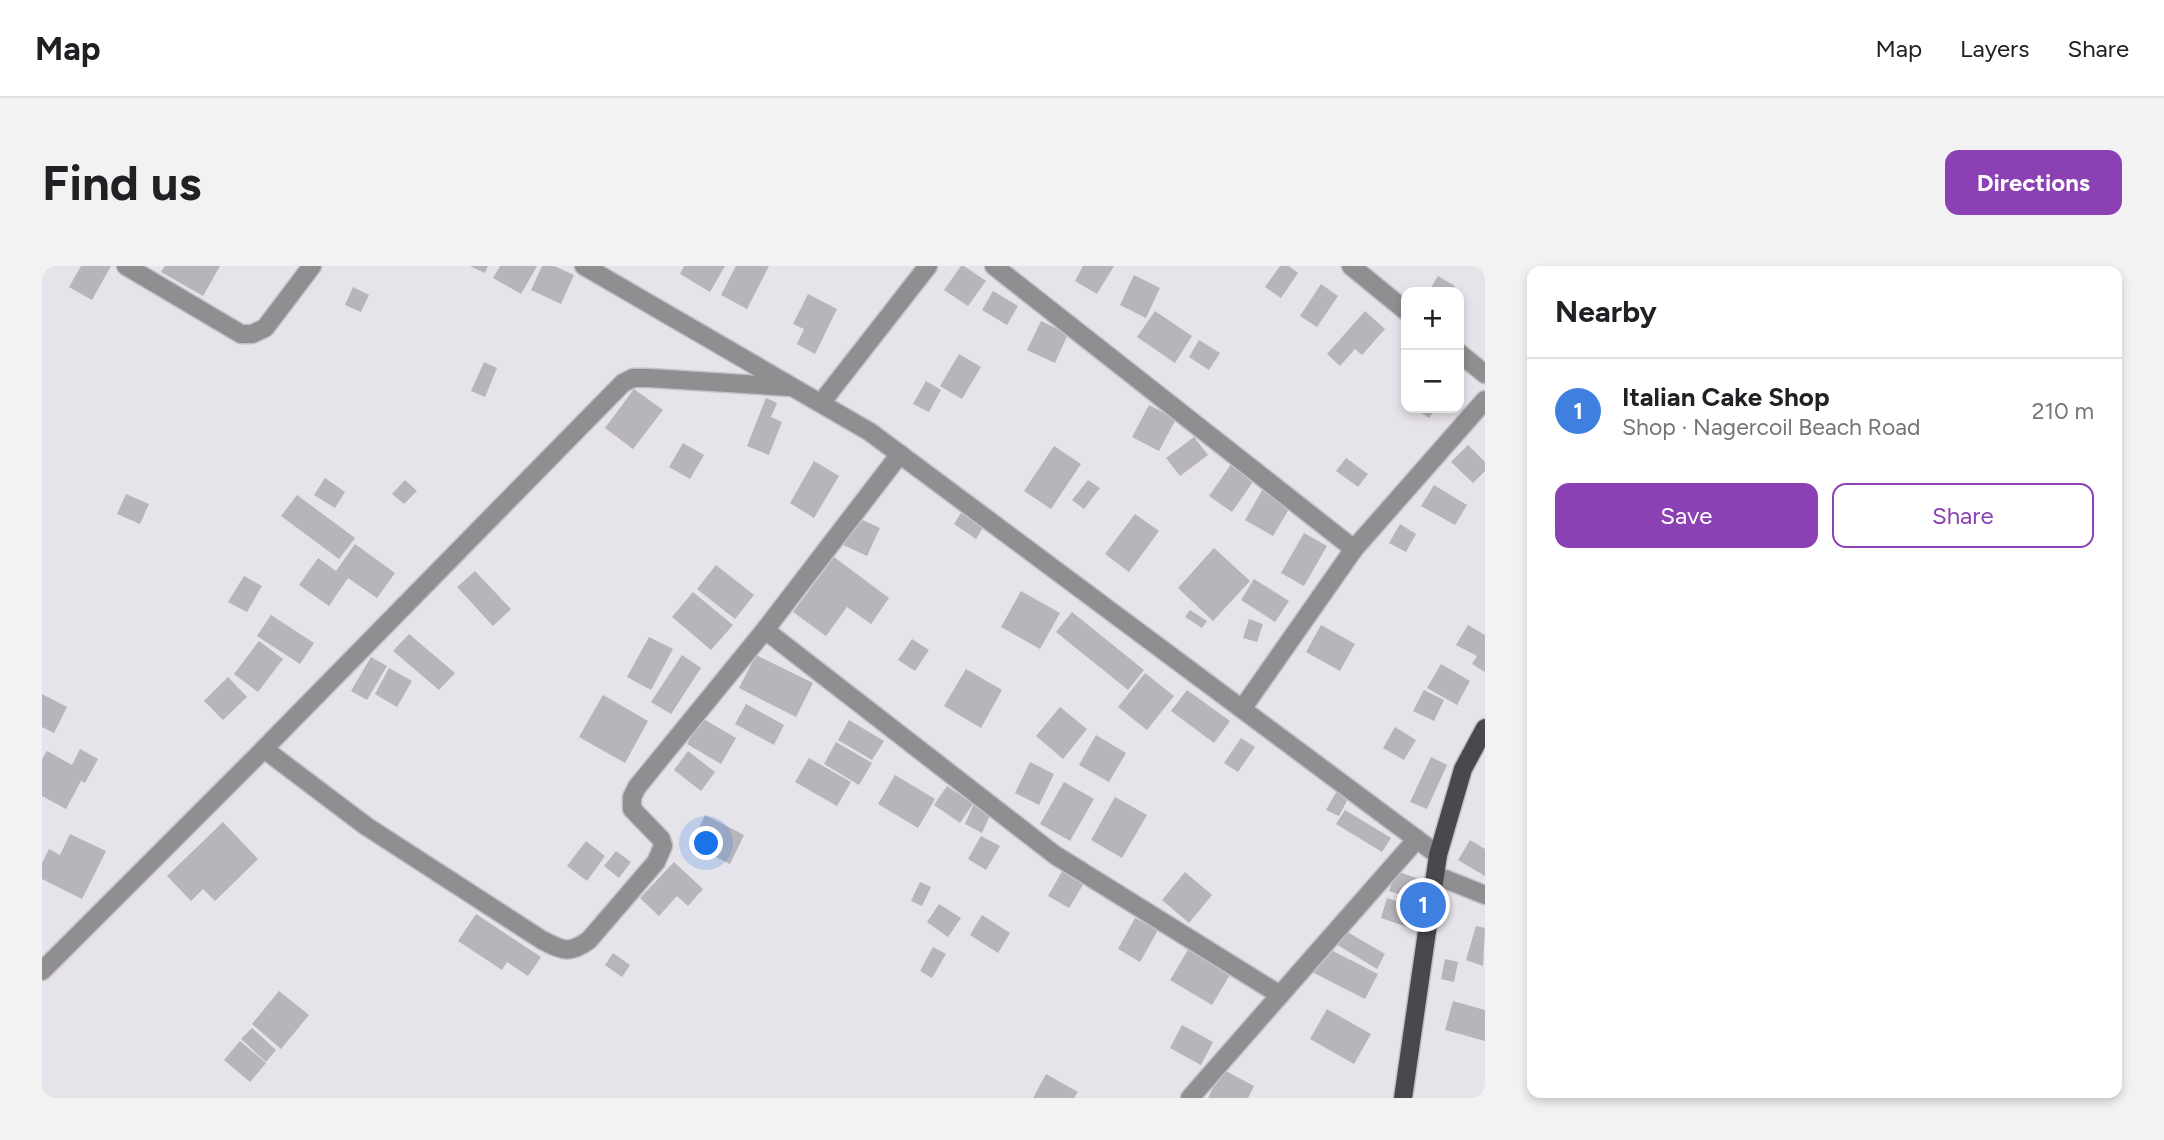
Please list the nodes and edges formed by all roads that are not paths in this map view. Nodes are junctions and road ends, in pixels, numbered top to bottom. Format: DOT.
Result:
graph roads {
  1 [pos="126,266"];
  2 [pos="312,266"];
  3 [pos="584,266"];
  4 [pos="928,266"];
  5 [pos="994,266"];
  6 [pos="1351,266"];
  7 [pos="1401,307"];
  8 [pos="1464,357"];
  9 [pos="1485,374"];
  10 [pos="793,387"];
  11 [pos="1485,400"];
  12 [pos="821,403"];
  13 [pos="900,454"];
  14 [pos="1354,549"];
  15 [pos="765,630"];
  16 [pos="1242,709"];
  17 [pos="1485,728"];
  18 [pos="264,749"];
  19 [pos="1417,839"];
  20 [pos="1438,855"];
  21 [pos="1435,875"];
  22 [pos="1485,895"];
  23 [pos="42,971"];
  24 [pos="1280,995"];
  25 [pos="1190,1098"];
  26 [pos="1403,1098"];
  1 -- 2 [label="street"];
  3 -- 10 [label="street"];
  4 -- 12 [label="street"];
  5 -- 14 [label="street"];
  6 -- 7 [label="street"];
  8 -- 9 [label="street"];
  10 -- 12 [label="street"];
  10 -- 18 [label="street"];
  11 -- 14 [label="street"];
  12 -- 13 [label="street"];
  13 -- 15 [label="street"];
  13 -- 16 [label="street"];
  14 -- 16 [label="street"];
  15 -- 18 [label="street"];
  15 -- 24 [label="street"];
  16 -- 19 [label="street"];
  17 -- 20 [label="main road"];
  18 -- 23 [label="street"];
  19 -- 20 [label="street"];
  19 -- 24 [label="street"];
  20 -- 21 [label="main road"];
  21 -- 22 [label="street"];
  21 -- 26 [label="main road"];
  24 -- 25 [label="street"];
}
